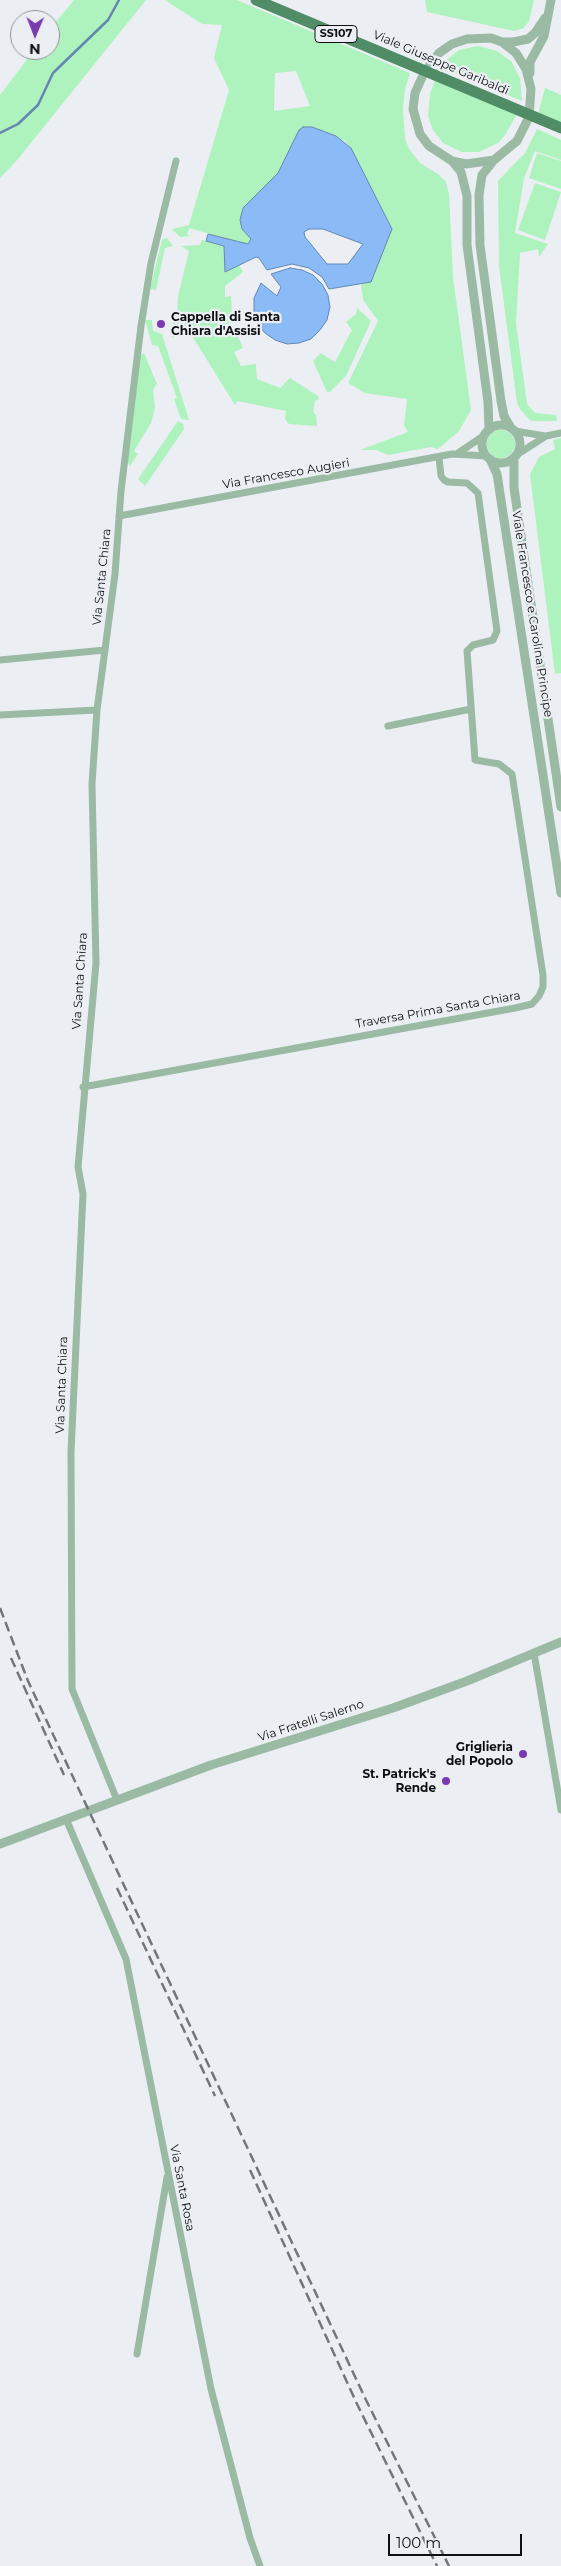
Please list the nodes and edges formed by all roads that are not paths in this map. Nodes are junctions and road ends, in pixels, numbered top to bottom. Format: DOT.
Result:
graph roads {
  1 [pos="256,0"];
  2 [pos="551,0"];
  3 [pos="548,13"];
  4 [pos="502,42"];
  5 [pos="530,78"];
  6 [pos="561,128"];
  7 [pos="494,160"];
  8 [pos="176,161"];
  9 [pos="452,161"];
  10 [pos="513,430"];
  11 [pos="487,433"];
  12 [pos="561,433"];
  13 [pos="546,436"];
  14 [pos="457,453"];
  15 [pos="516,456"];
  16 [pos="439,457"];
  17 [pos="488,457"];
  18 [pos="119,516"];
  19 [pos="105,650"];
  20 [pos="0,660"];
  21 [pos="471,709"];
  22 [pos="97,710"];
  23 [pos="0,715"];
  24 [pos="388,726"];
  25 [pos="561,807"];
  26 [pos="561,893"];
  27 [pos="84,1087"];
  28 [pos="561,1642"];
  29 [pos="534,1653"];
  30 [pos="117,1800"];
  31 [pos="561,1810"];
  32 [pos="66,1819"];
  33 [pos="0,1844"];
  34 [pos="167,2172"];
  35 [pos="137,2354"];
  36 [pos="260,2566"];
  1 -- 6 [label="main road, Viale Giuseppe Garibaldi / SS107"];
  2 -- 3 [label="street"];
  3 -- 4 [label="street"];
  3 -- 5 [label="street"];
  4 -- 5 [label="street"];
  4 -- 9 [label="street"];
  5 -- 7 [label="street"];
  7 -- 9 [label="street"];
  7 -- 10 [label="street, Viale Francesco e Carolina Principe"];
  8 -- 18 [label="street, Via Santa Chiara"];
  9 -- 11 [label="street, Viale Francesco e Carolina Principe"];
  10 -- 11 [label="street"];
  10 -- 13 [label="street"];
  10 -- 15 [label="street, Viale Francesco e Carolina Principe"];
  11 -- 14 [label="street, Via Francesco Augieri"];
  11 -- 17 [label="street, Viale Francesco e Carolina Principe"];
  12 -- 13 [label="street"];
  13 -- 15 [label="street"];
  14 -- 16 [label="street, Via Francesco Augieri"];
  14 -- 17 [label="street, Via Francesco Augieri"];
  15 -- 17 [label="street"];
  15 -- 25 [label="street, Viale Francesco e Carolina Principe"];
  16 -- 18 [label="street, Via Francesco Augieri"];
  16 -- 21 [label="street, Traversa Prima Santa Chiara"];
  17 -- 26 [label="street, Viale Francesco e Carolina Principe"];
  18 -- 19 [label="street, Via Santa Chiara"];
  19 -- 20 [label="street"];
  19 -- 22 [label="street, Via Santa Chiara"];
  21 -- 24 [label="street"];
  21 -- 27 [label="street, Traversa Prima Santa Chiara"];
  22 -- 23 [label="street"];
  22 -- 27 [label="street, Via Santa Chiara"];
  27 -- 30 [label="street, Via Santa Chiara"];
  28 -- 29 [label="street, Via Fratelli Salerno"];
  29 -- 30 [label="street, Via Fratelli Salerno"];
  29 -- 31 [label="street"];
  30 -- 32 [label="street, Via Fratelli Salerno"];
  32 -- 33 [label="street, Via Fratelli Salerno"];
  32 -- 34 [label="street, Via Santa Rosa"];
  34 -- 35 [label="street"];
  34 -- 36 [label="street, Via Santa Rosa"];
}
